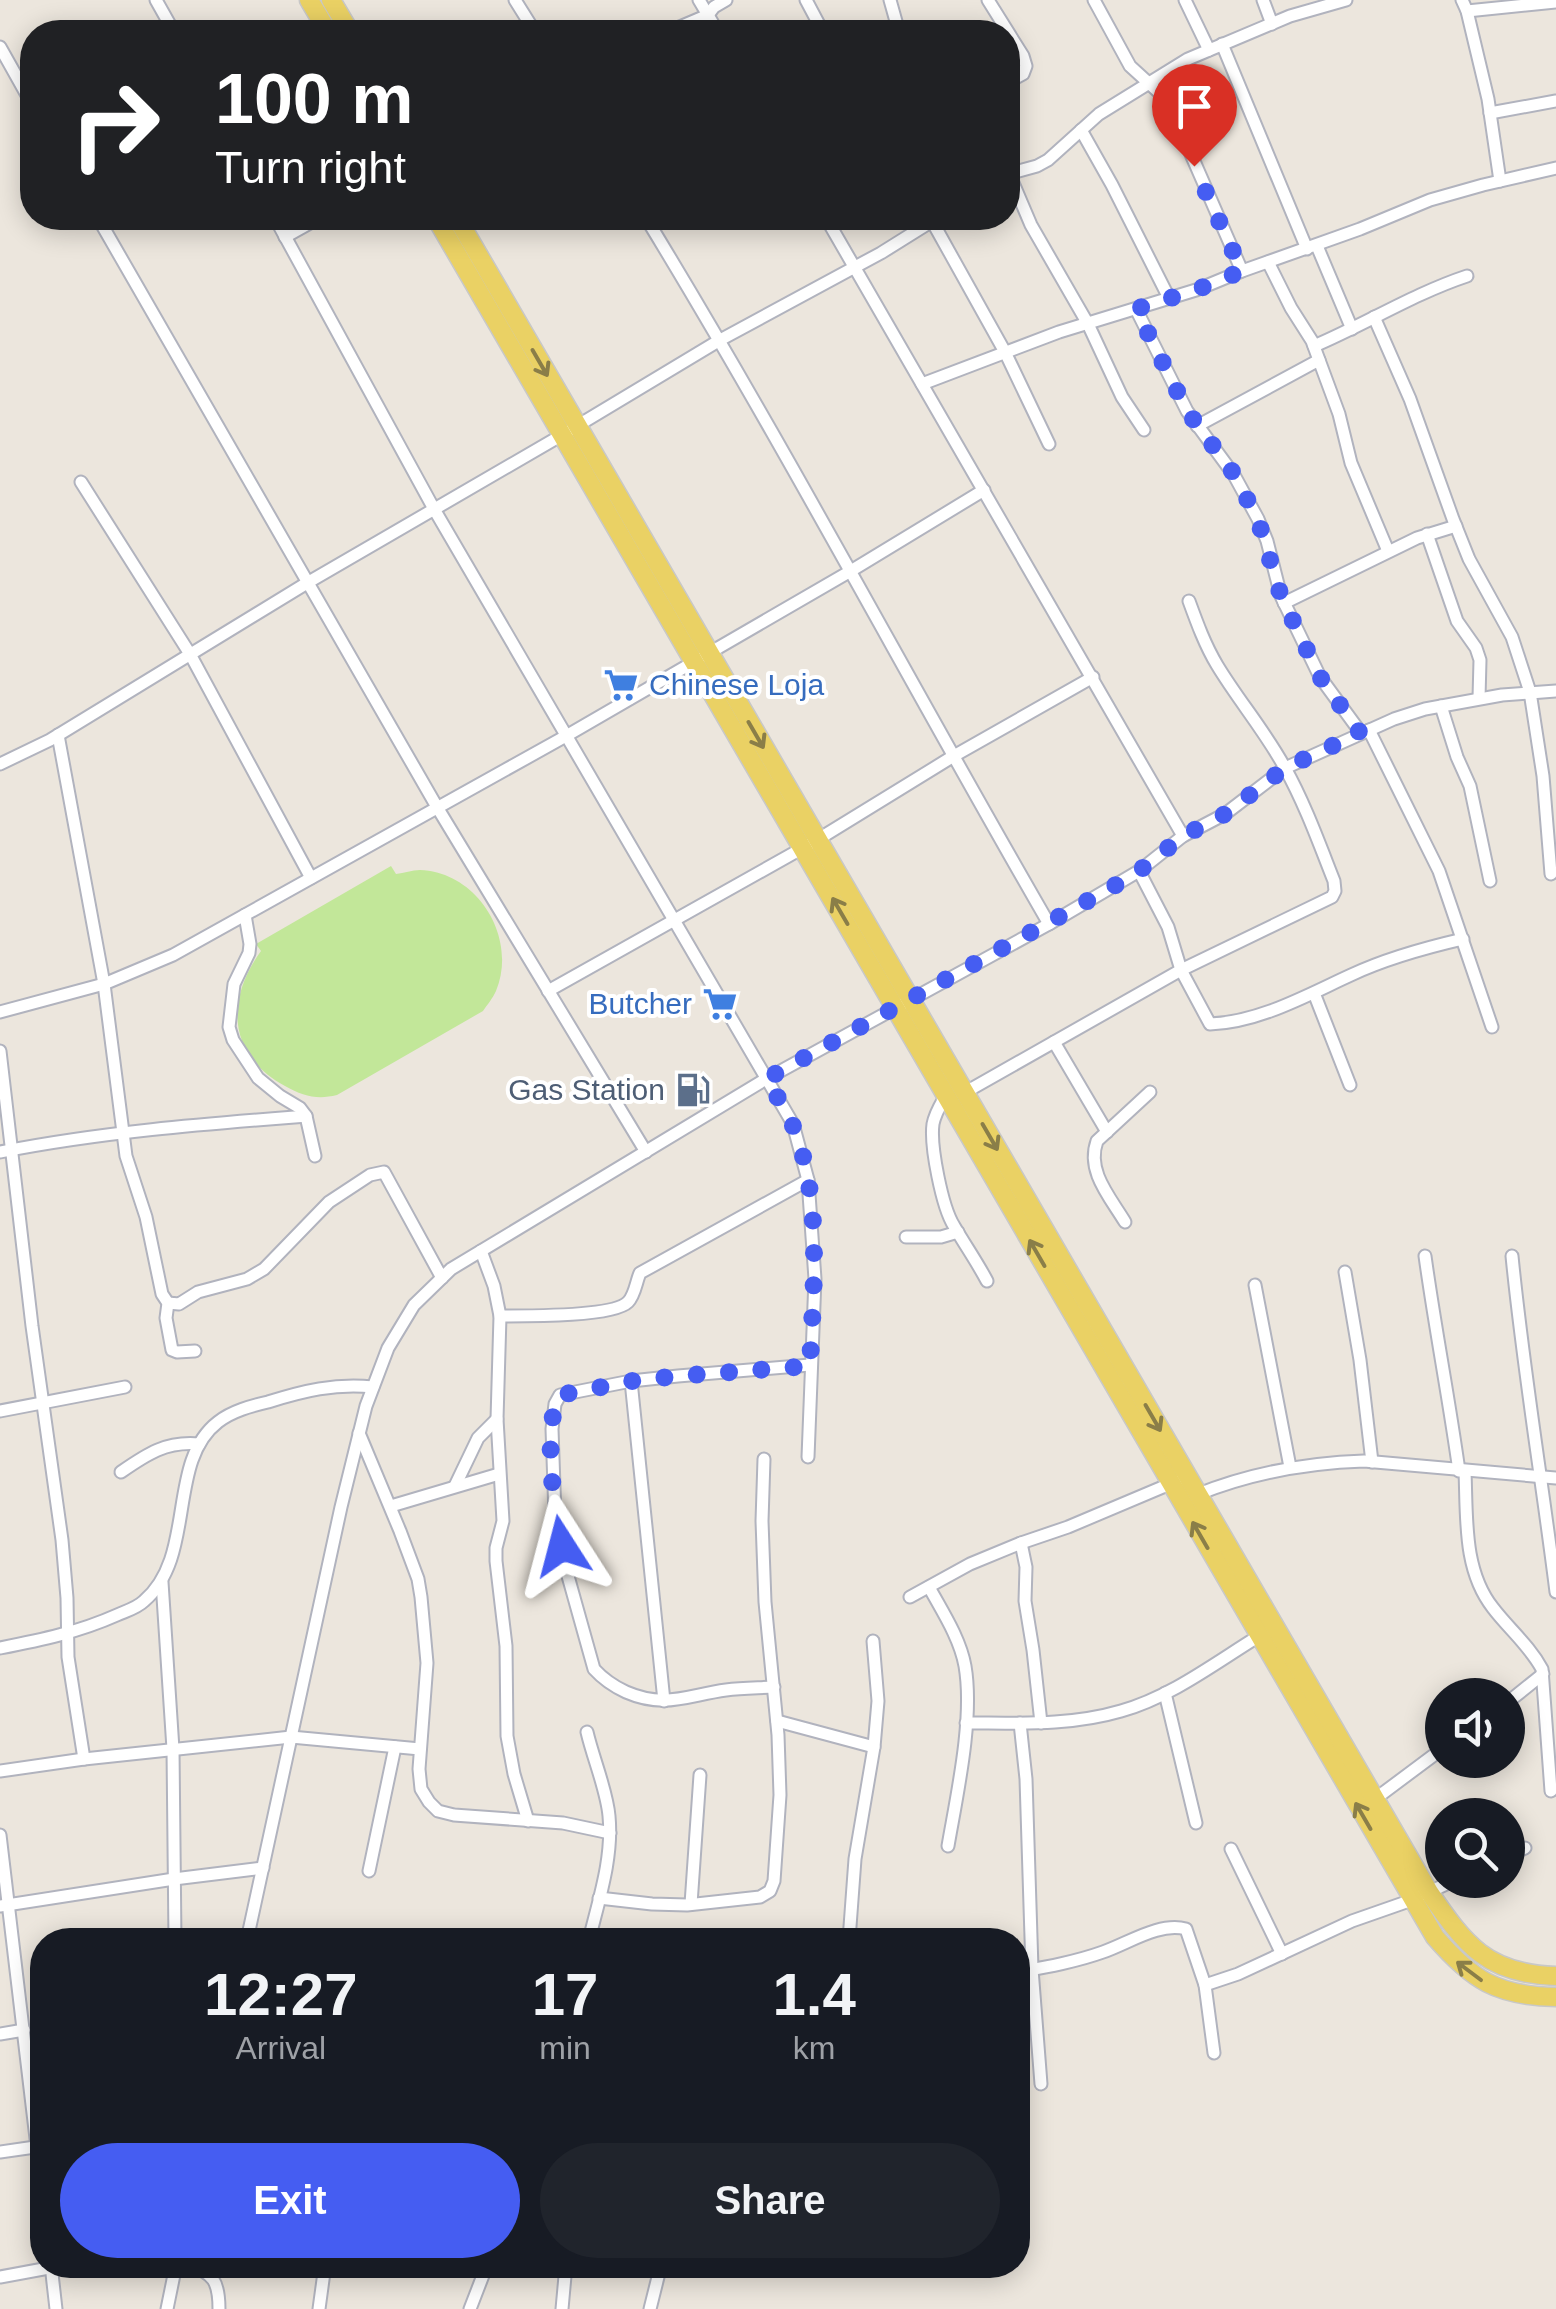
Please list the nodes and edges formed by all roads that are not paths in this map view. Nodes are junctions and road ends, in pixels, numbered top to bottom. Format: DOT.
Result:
graph roads {
  1 [pos="699,0"];
  2 [pos="726,0"];
  3 [pos="1094,0"];
  4 [pos="1185,0"];
  5 [pos="1263,0"];
  6 [pos="1346,0"];
  7 [pos="1556,2"];
  8 [pos="1465,5"];
  9 [pos="708,15"];
  10 [pos="696,20"];
  11 [pos="711,20"];
  12 [pos="1272,24"];
  13 [pos="1222,44"];
  14 [pos="0,47"];
  15 [pos="1209,50"];
  16 [pos="1020,51"];
  17 [pos="1020,76"];
  18 [pos="20,83"];
  19 [pos="1148,83"];
  20 [pos="1556,101"];
  21 [pos="1490,113"];
  22 [pos="1081,130"];
  23 [pos="1556,168"];
  24 [pos="1020,170"];
  25 [pos="1500,180"];
  26 [pos="1020,199"];
  27 [pos="105,230"];
  28 [pos="281,230"];
  29 [pos="298,230"];
  30 [pos="444,230"];
  31 [pos="463,230"];
  32 [pos="653,230"];
  33 [pos="833,230"];
  34 [pos="918,230"];
  35 [pos="940,230"];
  36 [pos="285,237"];
  37 [pos="1312,248"];
  38 [pos="1268,262"];
  39 [pos="853,267"];
  40 [pos="1242,271"];
  41 [pos="1467,276"];
  42 [pos="1169,298"];
  43 [pos="1136,309"];
  44 [pos="503,314"];
  45 [pos="1374,317"];
  46 [pos="1088,324"];
  47 [pos="1352,329"];
  48 [pos="720,340"];
  49 [pos="1314,346"];
  50 [pos="1004,352"];
  51 [pos="1319,360"];
  52 [pos="922,384"];
  53 [pos="1197,426"];
  54 [pos="1144,430"];
  55 [pos="569,431"];
  56 [pos="1049,444"];
  57 [pos="80,482"];
  58 [pos="984,490"];
  59 [pos="434,509"];
  60 [pos="1456,526"];
  61 [pos="1428,534"];
  62 [pos="1388,552"];
  63 [pos="849,572"];
  64 [pos="307,583"];
  65 [pos="1189,602"];
  66 [pos="1284,603"];
  67 [pos="190,654"];
  68 [pos="701,657"];
  69 [pos="1093,676"];
  70 [pos="1556,691"];
  71 [pos="1530,692"];
  72 [pos="1479,698"];
  73 [pos="1441,706"];
  74 [pos="1365,732"];
  75 [pos="58,735"];
  76 [pos="566,736"];
  77 [pos="952,757"];
  78 [pos="0,764"];
  79 [pos="1285,768"];
  80 [pos="437,807"];
  81 [pos="1183,836"];
  82 [pos="810,844"];
  83 [pos="1139,871"];
  84 [pos="1552,874"];
  85 [pos="311,878"];
  86 [pos="1490,881"];
  87 [pos="244,915"];
  88 [pos="674,921"];
  89 [pos="1049,924"];
  90 [pos="1463,940"];
  91 [pos="1181,970"];
  92 [pos="104,984"];
  93 [pos="548,991"];
  94 [pos="1314,993"];
  95 [pos="903,1003"];
  96 [pos="0,1012"];
  97 [pos="1492,1028"];
  98 [pos="1054,1042"];
  99 [pos="0,1051"];
  100 [pos="766,1079"];
  101 [pos="1350,1085"];
  102 [pos="1150,1092"];
  103 [pos="955,1094"];
  104 [pos="306,1116"];
  105 [pos="123,1132"];
  106 [pos="1107,1132"];
  107 [pos="6,1150"];
  108 [pos="646,1152"];
  109 [pos="315,1156"];
  110 [pos="808,1180"];
  111 [pos="1125,1222"];
  112 [pos="958,1232"];
  113 [pos="906,1237"];
  114 [pos="481,1251"];
  115 [pos="1425,1256"];
  116 [pos="1512,1256"];
  117 [pos="1345,1272"];
  118 [pos="442,1278"];
  119 [pos="987,1282"];
  120 [pos="1255,1285"];
  121 [pos="168,1303"];
  122 [pos="500,1316"];
  123 [pos="195,1351"];
  124 [pos="810,1366"];
  125 [pos="632,1381"];
  126 [pos="125,1387"];
  127 [pos="372,1387"];
  128 [pos="42,1404"];
  129 [pos="0,1411"];
  130 [pos="497,1419"];
  131 [pos="359,1433"];
  132 [pos="199,1444"];
  133 [pos="808,1457"];
  134 [pos="764,1459"];
  135 [pos="1372,1462"];
  136 [pos="1290,1467"];
  137 [pos="121,1472"];
  138 [pos="1462,1472"];
  139 [pos="499,1474"];
  140 [pos="1541,1477"];
  141 [pos="1556,1478"];
  142 [pos="1178,1480"];
  143 [pos="455,1486"];
  144 [pos="1189,1499"];
  145 [pos="390,1506"];
  146 [pos="1022,1543"];
  147 [pos="162,1582"];
  148 [pos="929,1587"];
  149 [pos="1556,1592"];
  150 [pos="910,1597"];
  151 [pos="68,1634"];
  152 [pos="1258,1636"];
  153 [pos="873,1641"];
  154 [pos="0,1648"];
  155 [pos="1543,1674"];
  156 [pos="774,1687"];
  157 [pos="1525,1688"];
  158 [pos="1165,1693"];
  159 [pos="664,1701"];
  160 [pos="777,1721"];
  161 [pos="966,1723"];
  162 [pos="1040,1723"];
  163 [pos="1020,1724"];
  164 [pos="586,1732"];
  165 [pos="291,1737"];
  166 [pos="874,1746"];
  167 [pos="395,1747"];
  168 [pos="173,1749"];
  169 [pos="420,1749"];
  170 [pos="84,1759"];
  171 [pos="1425,1762"];
  172 [pos="0,1770"];
  173 [pos="700,1776"];
  174 [pos="1550,1791"];
  175 [pos="1374,1799"];
  176 [pos="528,1820"];
  177 [pos="1196,1823"];
  178 [pos="610,1832"];
  179 [pos="0,1835"];
  180 [pos="948,1846"];
  181 [pos="1231,1850"];
  182 [pos="262,1868"];
  183 [pos="369,1871"];
  184 [pos="174,1879"];
  185 [pos="1425,1894"];
  186 [pos="1420,1896"];
  187 [pos="599,1898"];
  188 [pos="691,1904"];
  189 [pos="4,1905"];
  190 [pos="175,1928"];
  191 [pos="250,1928"];
  192 [pos="593,1928"];
  193 [pos="850,1928"];
  194 [pos="1282,1954"];
  195 [pos="1032,1969"];
  196 [pos="1556,1976"];
  197 [pos="1204,1985"];
  198 [pos="1556,1997"];
  199 [pos="24,2030"];
  200 [pos="0,2034"];
  201 [pos="1214,2053"];
  202 [pos="30,2074"];
  203 [pos="1041,2084"];
  204 [pos="30,2148"];
  205 [pos="0,2152"];
  206 [pos="30,2271"];
  207 [pos="0,2277"];
  208 [pos="56,2278"];
  209 [pos="173,2278"];
  210 [pos="212,2278"];
  211 [pos="323,2278"];
  212 [pos="482,2278"];
  213 [pos="565,2278"];
  214 [pos="658,2278"];
  215 [pos="56,2309"];
  216 [pos="166,2309"];
  217 [pos="218,2309"];
  218 [pos="318,2309"];
  219 [pos="470,2309"];
  220 [pos="562,2309"];
  221 [pos="650,2309"];
  1 -- 9 [label="street"];
  2 -- 9 [label="street"];
  3 -- 19 [label="street"];
  4 -- 15 [label="street"];
  5 -- 12 [label="street"];
  6 -- 12 [label="street"];
  7 -- 8 [label="street"];
  8 -- 21 [label="street"];
  9 -- 10 [label="street"];
  9 -- 11 [label="street"];
  12 -- 13 [label="street"];
  13 -- 15 [label="street"];
  13 -- 37 [label="street"];
  14 -- 18 [label="street"];
  15 -- 19 [label="street"];
  16 -- 17 [label="street"];
  19 -- 22 [label="street"];
  19 -- 40 [label="street"];
  20 -- 21 [label="street"];
  21 -- 25 [label="street"];
  22 -- 24 [label="street"];
  22 -- 42 [label="street"];
  23 -- 25 [label="street"];
  25 -- 37 [label="street"];
  26 -- 46 [label="street"];
  27 -- 64 [label="street"];
  28 -- 36 [label="street"];
  29 -- 36 [label="street"];
  30 -- 44 [label="main road"];
  31 -- 44 [label="main road"];
  32 -- 48 [label="street"];
  33 -- 39 [label="street"];
  34 -- 39 [label="street"];
  35 -- 50 [label="street"];
  36 -- 59 [label="street"];
  37 -- 38 [label="street"];
  37 -- 47 [label="street"];
  38 -- 40 [label="street"];
  38 -- 49 [label="street"];
  39 -- 48 [label="street"];
  39 -- 52 [label="street"];
  40 -- 42 [label="street"];
  41 -- 45 [label="street"];
  42 -- 43 [label="street"];
  43 -- 46 [label="street"];
  43 -- 53 [label="street"];
  44 -- 55 [label="main road"];
  45 -- 47 [label="street"];
  45 -- 60 [label="street"];
  46 -- 50 [label="street"];
  46 -- 54 [label="street"];
  47 -- 49 [label="street"];
  48 -- 55 [label="street"];
  48 -- 63 [label="street"];
  49 -- 51 [label="street"];
  50 -- 52 [label="street"];
  50 -- 56 [label="street"];
  51 -- 53 [label="street"];
  51 -- 62 [label="street"];
  52 -- 58 [label="street"];
  53 -- 66 [label="street"];
  55 -- 59 [label="street"];
  55 -- 68 [label="main road"];
  57 -- 67 [label="street"];
  58 -- 63 [label="street"];
  58 -- 69 [label="street"];
  59 -- 64 [label="street"];
  59 -- 76 [label="street"];
  60 -- 61 [label="street"];
  60 -- 71 [label="street"];
  61 -- 62 [label="street"];
  61 -- 72 [label="street"];
  62 -- 66 [label="street"];
  63 -- 68 [label="street"];
  63 -- 77 [label="street"];
  64 -- 67 [label="street"];
  64 -- 80 [label="street"];
  65 -- 79 [label="street"];
  66 -- 74 [label="street"];
  67 -- 75 [label="street"];
  67 -- 85 [label="street"];
  68 -- 76 [label="street"];
  68 -- 82 [label="main road"];
  69 -- 77 [label="street"];
  69 -- 81 [label="street"];
  70 -- 71 [label="street"];
  71 -- 72 [label="street"];
  71 -- 84 [label="street"];
  72 -- 73 [label="street"];
  73 -- 74 [label="street"];
  73 -- 86 [label="street"];
  74 -- 79 [label="street"];
  74 -- 90 [label="street"];
  75 -- 78 [label="street"];
  75 -- 92 [label="street"];
  76 -- 80 [label="street"];
  76 -- 88 [label="street"];
  77 -- 82 [label="street"];
  77 -- 89 [label="street"];
  79 -- 81 [label="street"];
  79 -- 91 [label="street"];
  80 -- 85 [label="street"];
  80 -- 93 [label="street"];
  81 -- 83 [label="street"];
  82 -- 88 [label="street"];
  82 -- 95 [label="main road"];
  83 -- 89 [label="street"];
  83 -- 91 [label="street"];
  85 -- 87 [label="street"];
  87 -- 92 [label="street"];
  87 -- 104 [label="street"];
  88 -- 93 [label="street"];
  88 -- 100 [label="street"];
  89 -- 95 [label="street"];
  90 -- 94 [label="street"];
  90 -- 97 [label="street"];
  91 -- 94 [label="street"];
  91 -- 98 [label="street"];
  92 -- 96 [label="street"];
  92 -- 105 [label="street"];
  93 -- 108 [label="street"];
  94 -- 101 [label="street"];
  95 -- 100 [label="street"];
  95 -- 103 [label="main road"];
  98 -- 103 [label="street"];
  98 -- 106 [label="street"];
  99 -- 107 [label="street"];
  100 -- 108 [label="street"];
  100 -- 110 [label="street"];
  102 -- 106 [label="street"];
  103 -- 112 [label="street"];
  103 -- 142 [label="main road"];
  104 -- 105 [label="street"];
  104 -- 109 [label="street"];
  105 -- 107 [label="street"];
  105 -- 121 [label="street"];
  106 -- 111 [label="street"];
  107 -- 128 [label="street"];
  108 -- 114 [label="street"];
  110 -- 122 [label="street"];
  110 -- 124 [label="street"];
  112 -- 113 [label="street"];
  112 -- 119 [label="street"];
  114 -- 118 [label="street"];
  114 -- 122 [label="street"];
  115 -- 138 [label="street"];
  116 -- 140 [label="street"];
  117 -- 135 [label="street"];
  118 -- 121 [label="street"];
  118 -- 127 [label="street"];
  120 -- 136 [label="street"];
  121 -- 123 [label="street"];
  122 -- 130 [label="street"];
  124 -- 125 [label="street"];
  124 -- 133 [label="street"];
  125 -- 159 [label="street"];
  125 -- 159 [label="street"];
  126 -- 128 [label="street"];
  127 -- 131 [label="street"];
  127 -- 132 [label="street"];
  128 -- 129 [label="street"];
  128 -- 151 [label="street"];
  130 -- 139 [label="street"];
  130 -- 143 [label="street"];
  131 -- 145 [label="street"];
  131 -- 165 [label="street"];
  132 -- 137 [label="street"];
  132 -- 147 [label="street"];
  134 -- 156 [label="street"];
  135 -- 136 [label="street"];
  135 -- 138 [label="street"];
  136 -- 144 [label="street"];
  138 -- 140 [label="street"];
  138 -- 155 [label="street"];
  139 -- 143 [label="street"];
  139 -- 176 [label="street"];
  140 -- 141 [label="street"];
  140 -- 149 [label="street"];
  142 -- 144 [label="main road"];
  142 -- 146 [label="street"];
  143 -- 145 [label="street"];
  152 -- 144 [label="main road, one-way"];
  144 -- 175 [label="main road"];
  145 -- 169 [label="street"];
  146 -- 148 [label="street"];
  146 -- 162 [label="street"];
  147 -- 151 [label="street"];
  147 -- 168 [label="street"];
  148 -- 150 [label="street"];
  148 -- 161 [label="street"];
  151 -- 154 [label="street"];
  151 -- 170 [label="street"];
  152 -- 158 [label="street"];
  186 -- 152 [label="main road, one-way"];
  153 -- 166 [label="street"];
  155 -- 157 [label="street"];
  155 -- 174 [label="street"];
  156 -- 159 [label="street"];
  156 -- 160 [label="street"];
  158 -- 162 [label="street"];
  158 -- 177 [label="street"];
  160 -- 166 [label="street"];
  160 -- 188 [label="street"];
  161 -- 163 [label="street"];
  161 -- 180 [label="street"];
  162 -- 163 [label="street"];
  163 -- 195 [label="street"];
  164 -- 178 [label="street"];
  165 -- 167 [label="street"];
  165 -- 168 [label="street"];
  165 -- 182 [label="street"];
  166 -- 193 [label="street"];
  167 -- 169 [label="street"];
  167 -- 183 [label="street"];
  168 -- 170 [label="street"];
  168 -- 184 [label="street"];
  169 -- 176 [label="street"];
  170 -- 172 [label="street"];
  171 -- 175 [label="street"];
  173 -- 188 [label="street"];
  175 -- 186 [label="main road"];
  176 -- 178 [label="street"];
  178 -- 187 [label="street"];
  179 -- 189 [label="street"];
  181 -- 194 [label="street"];
  182 -- 184 [label="street"];
  182 -- 191 [label="street"];
  184 -- 189 [label="street"];
  184 -- 190 [label="street"];
  185 -- 186 [label="street"];
  186 -- 194 [label="street"];
  186 -- 196 [label="main road"];
  198 -- 186 [label="main road, one-way"];
  187 -- 188 [label="street"];
  187 -- 192 [label="street"];
  189 -- 199 [label="street"];
  194 -- 197 [label="street"];
  195 -- 197 [label="street"];
  195 -- 203 [label="street"];
  197 -- 201 [label="street"];
  199 -- 200 [label="street"];
  199 -- 202 [label="street"];
  204 -- 205 [label="street"];
  206 -- 207 [label="street"];
  208 -- 215 [label="street"];
  209 -- 216 [label="street"];
  210 -- 217 [label="street"];
  211 -- 218 [label="street"];
  212 -- 219 [label="street"];
  213 -- 220 [label="street"];
  214 -- 221 [label="street"];
}
